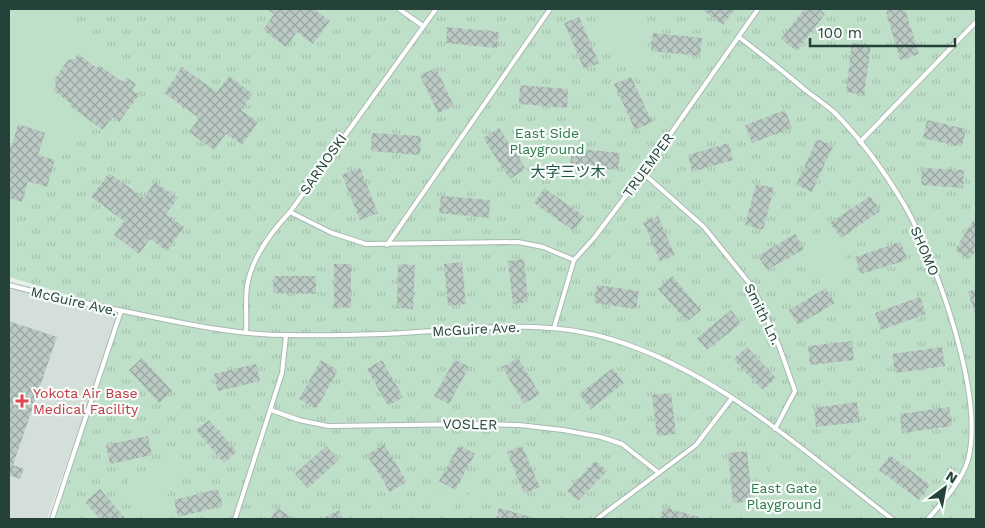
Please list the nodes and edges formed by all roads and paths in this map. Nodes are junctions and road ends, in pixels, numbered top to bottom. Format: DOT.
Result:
graph roads {
  1 [pos="399,9"];
  2 [pos="436,9"];
  3 [pos="550,9"];
  4 [pos="758,9"];
  5 [pos="976,22"];
  6 [pos="423,26"];
  7 [pos="739,37"];
  8 [pos="860,142"];
  9 [pos="643,173"];
  10 [pos="290,212"];
  11 [pos="387,245"];
  12 [pos="574,260"];
  13 [pos="9,285"];
  14 [pos="121,311"];
  15 [pos="554,328"];
  16 [pos="246,333"];
  17 [pos="286,336"];
  18 [pos="732,398"];
  19 [pos="271,410"];
  20 [pos="775,429"];
  21 [pos="659,473"];
  22 [pos="52,519"];
  23 [pos="235,519"];
  24 [pos="597,519"];
  25 [pos="892,519"];
  26 [pos="928,519"];
  1 -- 6 [label="lane"];
  2 -- 6 [label="lane, SARNOSKI"];
  3 -- 11 [label="lane"];
  4 -- 7 [label="lane, TRUEMPER"];
  5 -- 8 [label="lane"];
  6 -- 10 [label="lane, SARNOSKI"];
  7 -- 8 [label="lane, SHOMO"];
  7 -- 9 [label="lane, TRUEMPER"];
  8 -- 26 [label="lane, SHOMO"];
  9 -- 12 [label="lane, TRUEMPER"];
  9 -- 20 [label="lane, Smith Ln."];
  10 -- 11 [label="lane"];
  10 -- 16 [label="lane, SARNOSKI"];
  11 -- 12 [label="lane"];
  12 -- 15 [label="lane, TRUEMPER"];
  13 -- 14 [label="lane, McGuire Ave."];
  14 -- 16 [label="lane, McGuire Ave."];
  14 -- 22 [label="lane"];
  15 -- 17 [label="lane, McGuire Ave."];
  15 -- 18 [label="lane, McGuire Ave."];
  16 -- 17 [label="lane, McGuire Ave."];
  17 -- 19 [label="lane"];
  18 -- 20 [label="lane, McGuire Ave."];
  18 -- 21 [label="lane"];
  19 -- 21 [label="lane, VOSLER"];
  19 -- 23 [label="lane"];
  20 -- 25 [label="lane, McGuire Ave."];
  21 -- 24 [label="lane"];
}
